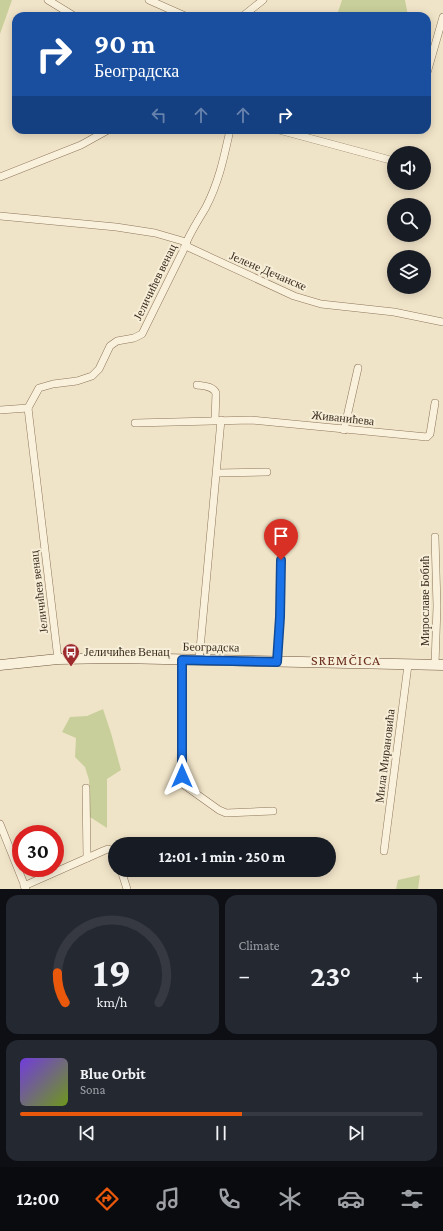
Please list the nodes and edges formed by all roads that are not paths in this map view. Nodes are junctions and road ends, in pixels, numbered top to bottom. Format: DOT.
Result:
graph roads {
  1 [pos="48,0"];
  2 [pos="149,0"];
  3 [pos="263,0"];
  4 [pos="68,12"];
  5 [pos="176,12"];
  6 [pos="248,12"];
  7 [pos="443,17"];
  8 [pos="431,59"];
  9 [pos="102,134"];
  10 [pos="229,134"];
  11 [pos="294,134"];
  12 [pos="387,159"];
  13 [pos="0,178"];
  14 [pos="0,216"];
  15 [pos="186,242"];
  16 [pos="443,322"];
  17 [pos="358,368"];
  18 [pos="197,385"];
  19 [pos="435,403"];
  20 [pos="28,408"];
  21 [pos="0,410"];
  22 [pos="218,420"];
  23 [pos="135,423"];
  24 [pos="344,430"];
  25 [pos="267,472"];
  26 [pos="217,473"];
  27 [pos="435,537"];
  28 [pos="281,560"];
  29 [pos="58,659"];
  30 [pos="182,660"];
  31 [pos="198,660"];
  32 [pos="277,662"];
  33 [pos="0,665"];
  34 [pos="408,665"];
  35 [pos="439,665"];
  36 [pos="86,788"];
  37 [pos="273,811"];
  38 [pos="0,824"];
  39 [pos="108,849"];
  40 [pos="384,851"];
  41 [pos="87,858"];
  42 [pos="123,877"];
  43 [pos="25,887"];
  44 [pos="127,889"];
  1 -- 4 [label="street"];
  2 -- 5 [label="street"];
  3 -- 6 [label="street"];
  7 -- 8 [label="street"];
  9 -- 13 [label="street"];
  10 -- 15 [label="street"];
  11 -- 12 [label="street"];
  14 -- 15 [label="street, Јеличићев венац"];
  15 -- 16 [label="street, Јелене Дечанске"];
  15 -- 20 [label="street, Јеличићев венац"];
  17 -- 24 [label="street"];
  18 -- 22 [label="street"];
  19 -- 24 [label="street, Живанићева"];
  20 -- 21 [label="street"];
  20 -- 29 [label="street, Јеличићев венац"];
  22 -- 23 [label="street, Живанићева"];
  22 -- 24 [label="street, Живанићева"];
  22 -- 26 [label="street"];
  25 -- 26 [label="street"];
  26 -- 31 [label="street"];
  27 -- 35 [label="street, Мирославе Бобић"];
  28 -- 32 [label="street"];
  29 -- 30 [label="main road, Београдска"];
  29 -- 33 [label="main road, Београдска"];
  30 -- 31 [label="main road, Београдска"];
  30 -- 37 [label="street"];
  31 -- 32 [label="main road, Београдска"];
  32 -- 34 [label="main road, Београдска"];
  34 -- 35 [label="main road, Београдска"];
  34 -- 40 [label="street, Мила Мирановића"];
  36 -- 41 [label="street"];
  38 -- 43 [label="street"];
  39 -- 41 [label="street"];
  41 -- 43 [label="street"];
  42 -- 44 [label="street"];
}
